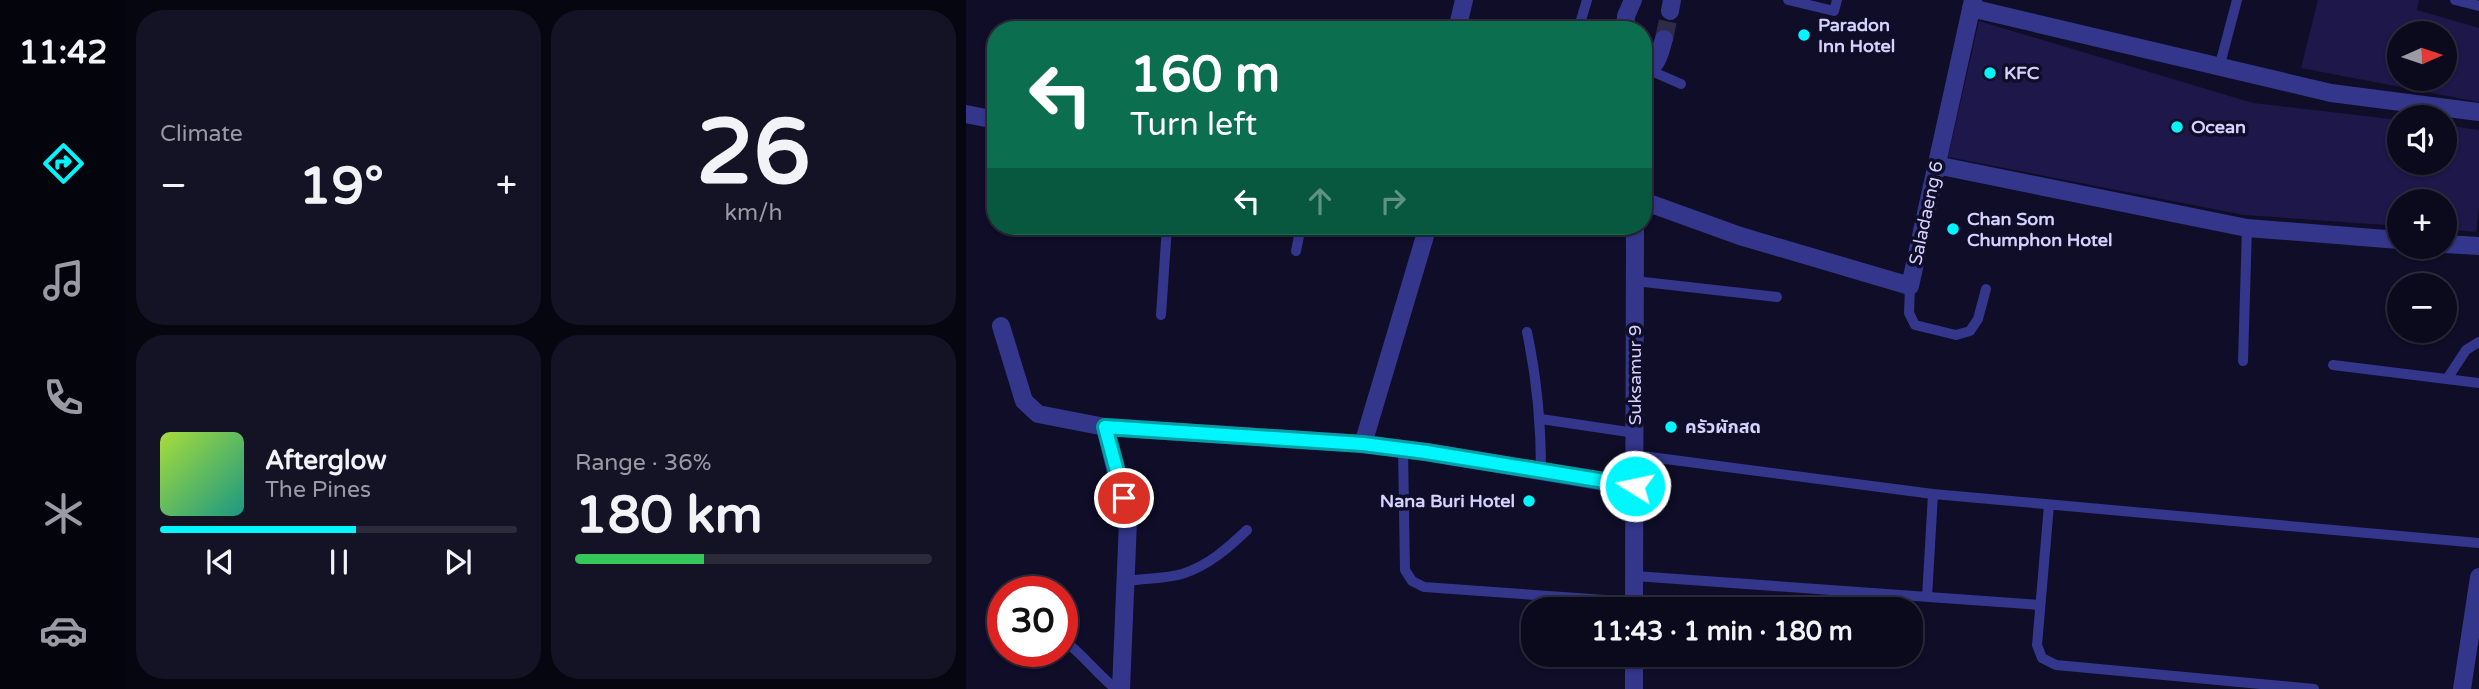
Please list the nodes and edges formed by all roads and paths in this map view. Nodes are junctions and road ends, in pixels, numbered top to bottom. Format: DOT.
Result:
graph roads {
  1 [pos="1464,0"];
  2 [pos="1587,0"];
  3 [pos="1633,0"];
  4 [pos="1788,0"];
  5 [pos="1837,0"];
  6 [pos="2237,0"];
  7 [pos="2455,0"];
  8 [pos="1972,4"];
  9 [pos="2479,6"];
  10 [pos="1459,21"];
  11 [pos="1581,21"];
  12 [pos="1626,21"];
  13 [pos="1664,38"];
  14 [pos="1652,66"];
  15 [pos="2219,68"];
  16 [pos="1652,73"];
  17 [pos="1681,84"];
  18 [pos="2479,112"];
  19 [pos="966,114"];
  20 [pos="987,118"];
  21 [pos="1936,165"];
  22 [pos="1652,204"];
  23 [pos="2247,228"];
  24 [pos="1166,235"];
  25 [pos="1299,235"];
  26 [pos="1425,235"];
  27 [pos="1635,235"];
  28 [pos="2387,239"];
  29 [pos="2457,245"];
  30 [pos="2479,246"];
  31 [pos="1296,251"];
  32 [pos="1635,281"];
  33 [pos="1910,286"];
  34 [pos="1986,289"];
  35 [pos="1777,297"];
  36 [pos="1161,315"];
  37 [pos="1002,326"];
  38 [pos="1527,332"];
  39 [pos="2479,342"];
  40 [pos="2243,361"];
  41 [pos="2333,365"];
  42 [pos="2447,379"];
  43 [pos="2479,383"];
  44 [pos="1541,419"];
  45 [pos="1105,427"];
  46 [pos="1635,433"];
  47 [pos="1363,444"];
  48 [pos="1403,449"];
  49 [pos="1635,455"];
  50 [pos="1541,471"];
  51 [pos="1635,486"];
  52 [pos="1933,494"];
  53 [pos="2049,505"];
  54 [pos="1247,530"];
  55 [pos="2479,543"];
  56 [pos="1634,576"];
  57 [pos="2479,577"];
  58 [pos="1126,581"];
  59 [pos="1535,597"];
  60 [pos="1634,597"];
  61 [pos="1927,597"];
  62 [pos="2040,605"];
  63 [pos="2475,623"];
  64 [pos="1078,650"];
  65 [pos="1634,667"];
  66 [pos="1119,689"];
  67 [pos="1634,689"];
  68 [pos="2314,689"];
  69 [pos="2462,689"];
  1 -- 10 [label="street"];
  2 -- 11 [label="lane"];
  3 -- 12 [label="street"];
  4 -- 5 [label="lane"];
  6 -- 15 [label="lane"];
  7 -- 9 [label="lane"];
  8 -- 15 [label="street"];
  8 -- 21 [label="street, Saladaeng 6"];
  13 -- 14 [label="street"];
  15 -- 18 [label="street"];
  16 -- 17 [label="lane"];
  19 -- 20 [label="street"];
  21 -- 23 [label="street"];
  21 -- 33 [label="street, Saladaeng 6"];
  22 -- 33 [label="street"];
  23 -- 28 [label="street"];
  23 -- 40 [label="lane"];
  24 -- 36 [label="lane"];
  25 -- 31 [label="lane"];
  26 -- 47 [label="street"];
  27 -- 32 [label="street, Suksamur 9"];
  29 -- 30 [label="street"];
  32 -- 35 [label="lane"];
  32 -- 46 [label="street, Suksamur 9"];
  33 -- 34 [label="lane, Saladaeng 6"];
  37 -- 45 [label="street"];
  38 -- 44 [label="lane"];
  39 -- 42 [label="lane"];
  41 -- 42 [label="lane"];
  42 -- 43 [label="lane"];
  44 -- 46 [label="lane"];
  44 -- 50 [label="lane"];
  45 -- 47 [label="street"];
  45 -- 58 [label="street"];
  46 -- 49 [label="street, Suksamur 9"];
  47 -- 48 [label="street"];
  48 -- 50 [label="street"];
  48 -- 59 [label="lane"];
  49 -- 51 [label="street, Suksamur 9"];
  49 -- 52 [label="lane"];
  50 -- 51 [label="street"];
  51 -- 56 [label="street, Suksamur 9"];
  52 -- 53 [label="lane"];
  52 -- 61 [label="lane"];
  53 -- 55 [label="lane"];
  53 -- 62 [label="lane"];
  54 -- 58 [label="lane"];
  56 -- 60 [label="street, Suksamur 9"];
  56 -- 61 [label="lane"];
  57 -- 63 [label="street"];
  58 -- 66 [label="street"];
  61 -- 62 [label="lane"];
  62 -- 68 [label="lane"];
  63 -- 69 [label="street"];
  64 -- 66 [label="lane"];
  65 -- 67 [label="street"];
}
